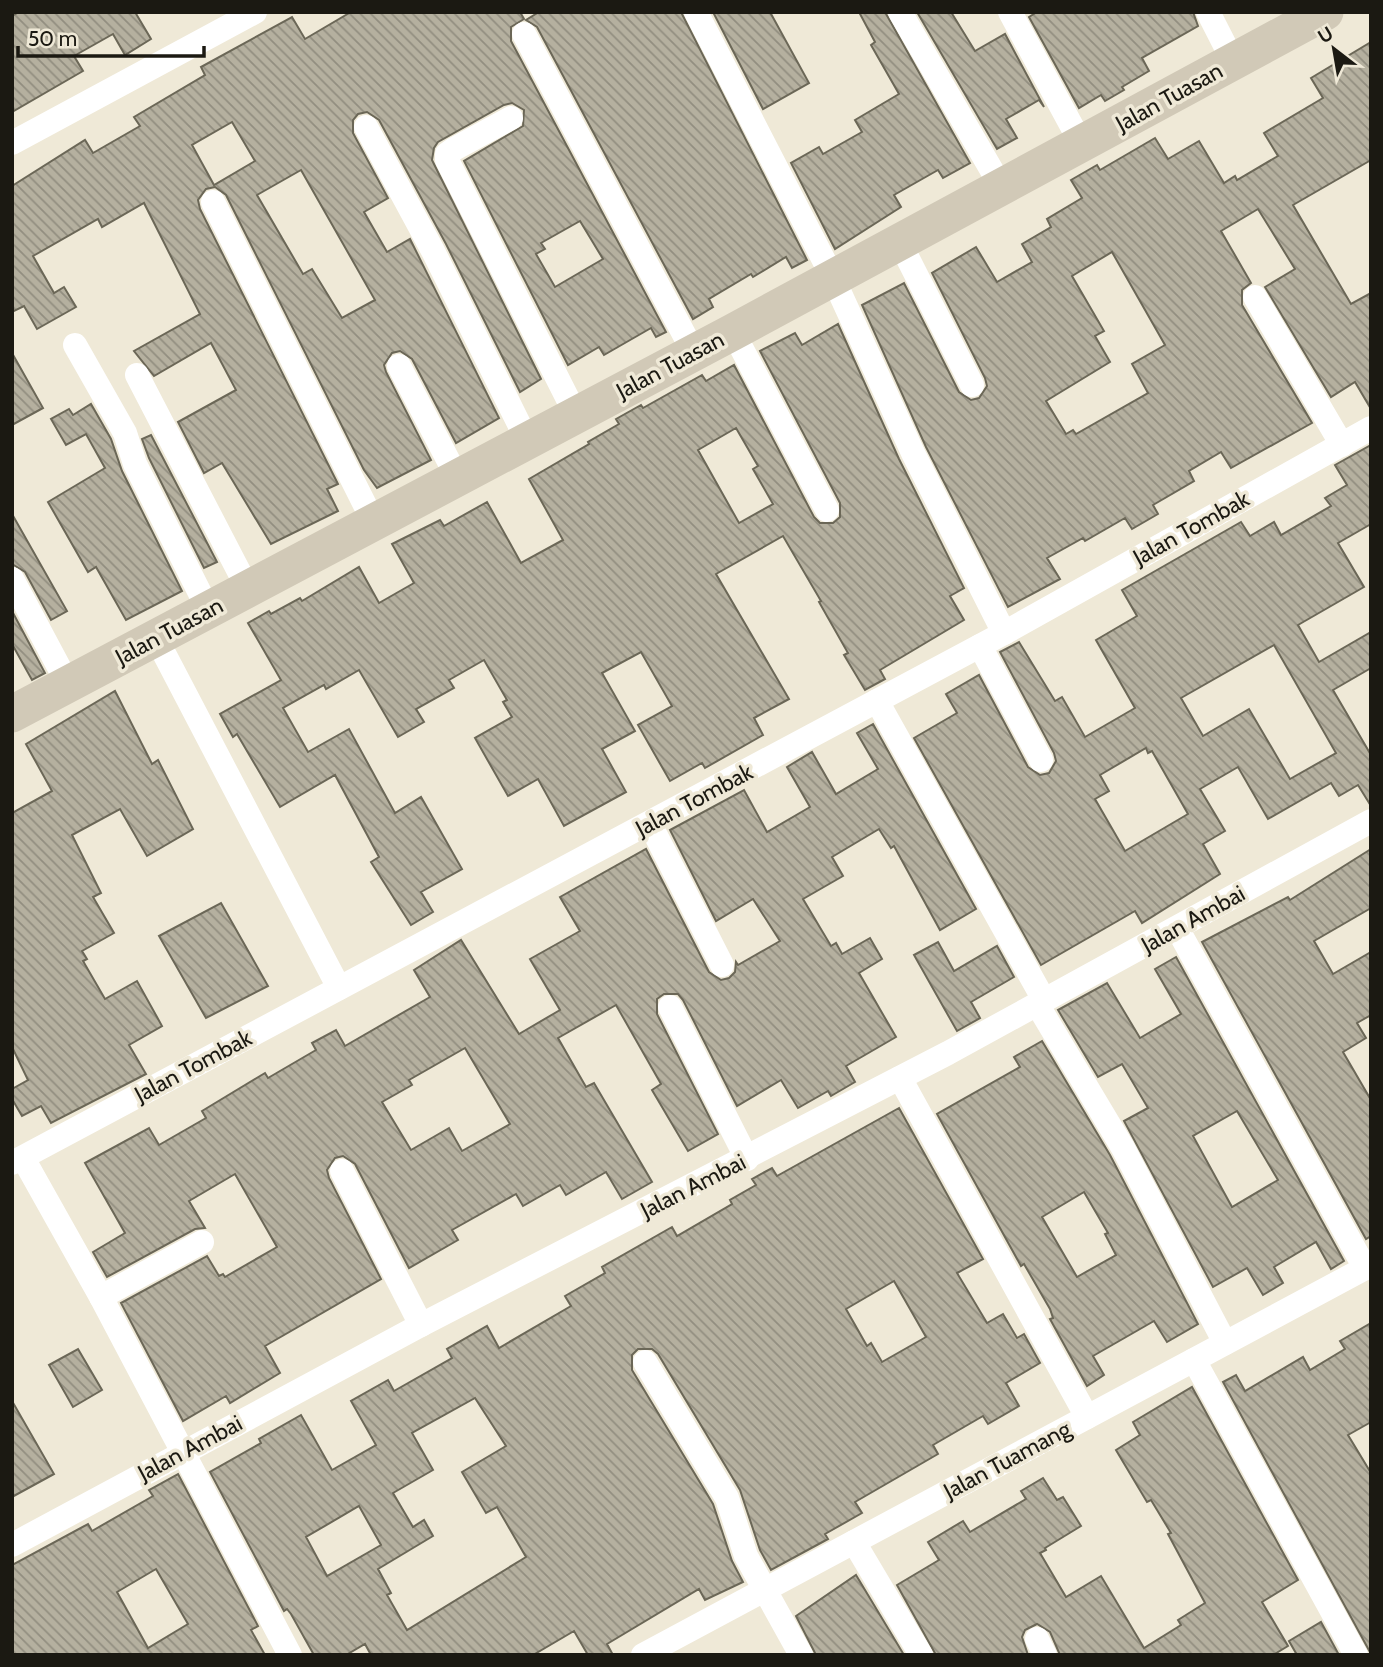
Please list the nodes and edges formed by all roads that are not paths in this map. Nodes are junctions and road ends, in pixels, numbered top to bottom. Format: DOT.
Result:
graph roads {
  1 [pos="255,12"];
  2 [pos="696,12"];
  3 [pos="900,12"];
  4 [pos="1010,12"];
  5 [pos="1208,12"];
  6 [pos="1325,12"];
  7 [pos="524,34"];
  8 [pos="1233,61"];
  9 [pos="511,118"];
  10 [pos="366,127"];
  11 [pos="12,143"];
  12 [pos="1082,145"];
  13 [pos="1002,188"];
  14 [pos="213,202"];
  15 [pos="900,243"];
  16 [pos="833,278"];
  17 [pos="1255,297"];
  18 [pos="733,332"];
  19 [pos="75,345"];
  20 [pos="694,353"];
  21 [pos="399,366"];
  22 [pos="137,375"];
  23 [pos="972,385"];
  24 [pos="576,415"];
  25 [pos="1371,428"];
  26 [pos="527,440"];
  27 [pos="1342,444"];
  28 [pos="457,477"];
  29 [pos="827,510"];
  30 [pos="373,521"];
  31 [pos="12,579"];
  32 [pos="248,589"];
  33 [pos="209,611"];
  34 [pos="1004,633"];
  35 [pos="156,638"];
  36 [pos="980,646"];
  37 [pos="68,684"];
  38 [pos="877,701"];
  39 [pos="12,714"];
  40 [pos="1041,760"];
  41 [pos="1371,821"];
  42 [pos="649,824"];
  43 [pos="1177,928"];
  44 [pos="722,965"];
  45 [pos="339,988"];
  46 [pos="1041,1002"];
  47 [pos="670,1007"];
  48 [pos="900,1078"];
  49 [pos="747,1158"];
  50 [pos="18,1161"];
  51 [pos="342,1171"];
  52 [pos="202,1242"];
  53 [pos="1368,1267"];
  54 [pos="101,1297"];
  55 [pos="421,1325"];
  56 [pos="1225,1343"];
  57 [pos="1194,1360"];
  58 [pos="645,1362"];
  59 [pos="1087,1417"];
  60 [pos="182,1451"];
  61 [pos="854,1542"];
  62 [pos="12,1545"];
  63 [pos="764,1590"];
  64 [pos="670,1649"];
  65 [pos="290,1655"];
  66 [pos="643,1655"];
  67 [pos="801,1655"];
  68 [pos="921,1655"];
  69 [pos="1356,1655"];
  1 -- 11 [label="street"];
  2 -- 16 [label="street"];
  3 -- 13 [label="street"];
  4 -- 12 [label="street"];
  5 -- 8 [label="street"];
  6 -- 8 [label="street, Jalan Tuasan"];
  7 -- 20 [label="street"];
  8 -- 12 [label="street, Jalan Tuasan"];
  9 -- 24 [label="street"];
  10 -- 26 [label="street"];
  12 -- 13 [label="street, Jalan Tuasan"];
  13 -- 15 [label="street, Jalan Tuasan"];
  14 -- 30 [label="street"];
  15 -- 16 [label="street, Jalan Tuasan"];
  15 -- 23 [label="street"];
  16 -- 18 [label="street, Jalan Tuasan"];
  16 -- 34 [label="street"];
  17 -- 27 [label="street"];
  18 -- 20 [label="street, Jalan Tuasan"];
  18 -- 29 [label="street"];
  19 -- 33 [label="street"];
  20 -- 24 [label="street, Jalan Tuasan"];
  21 -- 28 [label="street"];
  22 -- 32 [label="street"];
  24 -- 26 [label="street, Jalan Tuasan"];
  25 -- 27 [label="street, Jalan Tombak"];
  26 -- 28 [label="street, Jalan Tuasan"];
  27 -- 34 [label="street, Jalan Tombak"];
  28 -- 30 [label="street, Jalan Tuasan"];
  30 -- 32 [label="street, Jalan Tuasan"];
  31 -- 37 [label="street"];
  32 -- 33 [label="street, Jalan Tuasan"];
  33 -- 35 [label="street, Jalan Tuasan"];
  34 -- 36 [label="street, Jalan Tombak"];
  35 -- 37 [label="street, Jalan Tuasan"];
  35 -- 45 [label="street"];
  36 -- 38 [label="street, Jalan Tombak"];
  36 -- 40 [label="street"];
  37 -- 39 [label="street, Jalan Tuasan"];
  38 -- 42 [label="street, Jalan Tombak"];
  38 -- 46 [label="street"];
  41 -- 43 [label="street, Jalan Ambai"];
  42 -- 44 [label="street"];
  42 -- 45 [label="street, Jalan Tombak"];
  43 -- 46 [label="street, Jalan Ambai"];
  43 -- 53 [label="street"];
  45 -- 50 [label="street, Jalan Tombak"];
  46 -- 48 [label="street, Jalan Ambai"];
  46 -- 56 [label="street"];
  47 -- 49 [label="street"];
  48 -- 49 [label="street, Jalan Ambai"];
  48 -- 59 [label="street"];
  49 -- 55 [label="street, Jalan Ambai"];
  50 -- 54 [label="street"];
  51 -- 55 [label="street"];
  52 -- 54 [label="street"];
  53 -- 56 [label="street, Jalan Tuamang"];
  54 -- 60 [label="street"];
  55 -- 60 [label="street, Jalan Ambai"];
  56 -- 57 [label="street, Jalan Tuamang"];
  57 -- 59 [label="street, Jalan Tuamang"];
  57 -- 69 [label="street"];
  58 -- 63 [label="street"];
  59 -- 61 [label="street, Jalan Tuamang"];
  60 -- 62 [label="street, Jalan Ambai"];
  60 -- 65 [label="street"];
  61 -- 63 [label="street, Jalan Tuamang"];
  61 -- 68 [label="street"];
  63 -- 64 [label="street, Jalan Tuamang"];
  63 -- 67 [label="street"];
  64 -- 66 [label="street, Jalan Tuamang"];
}
